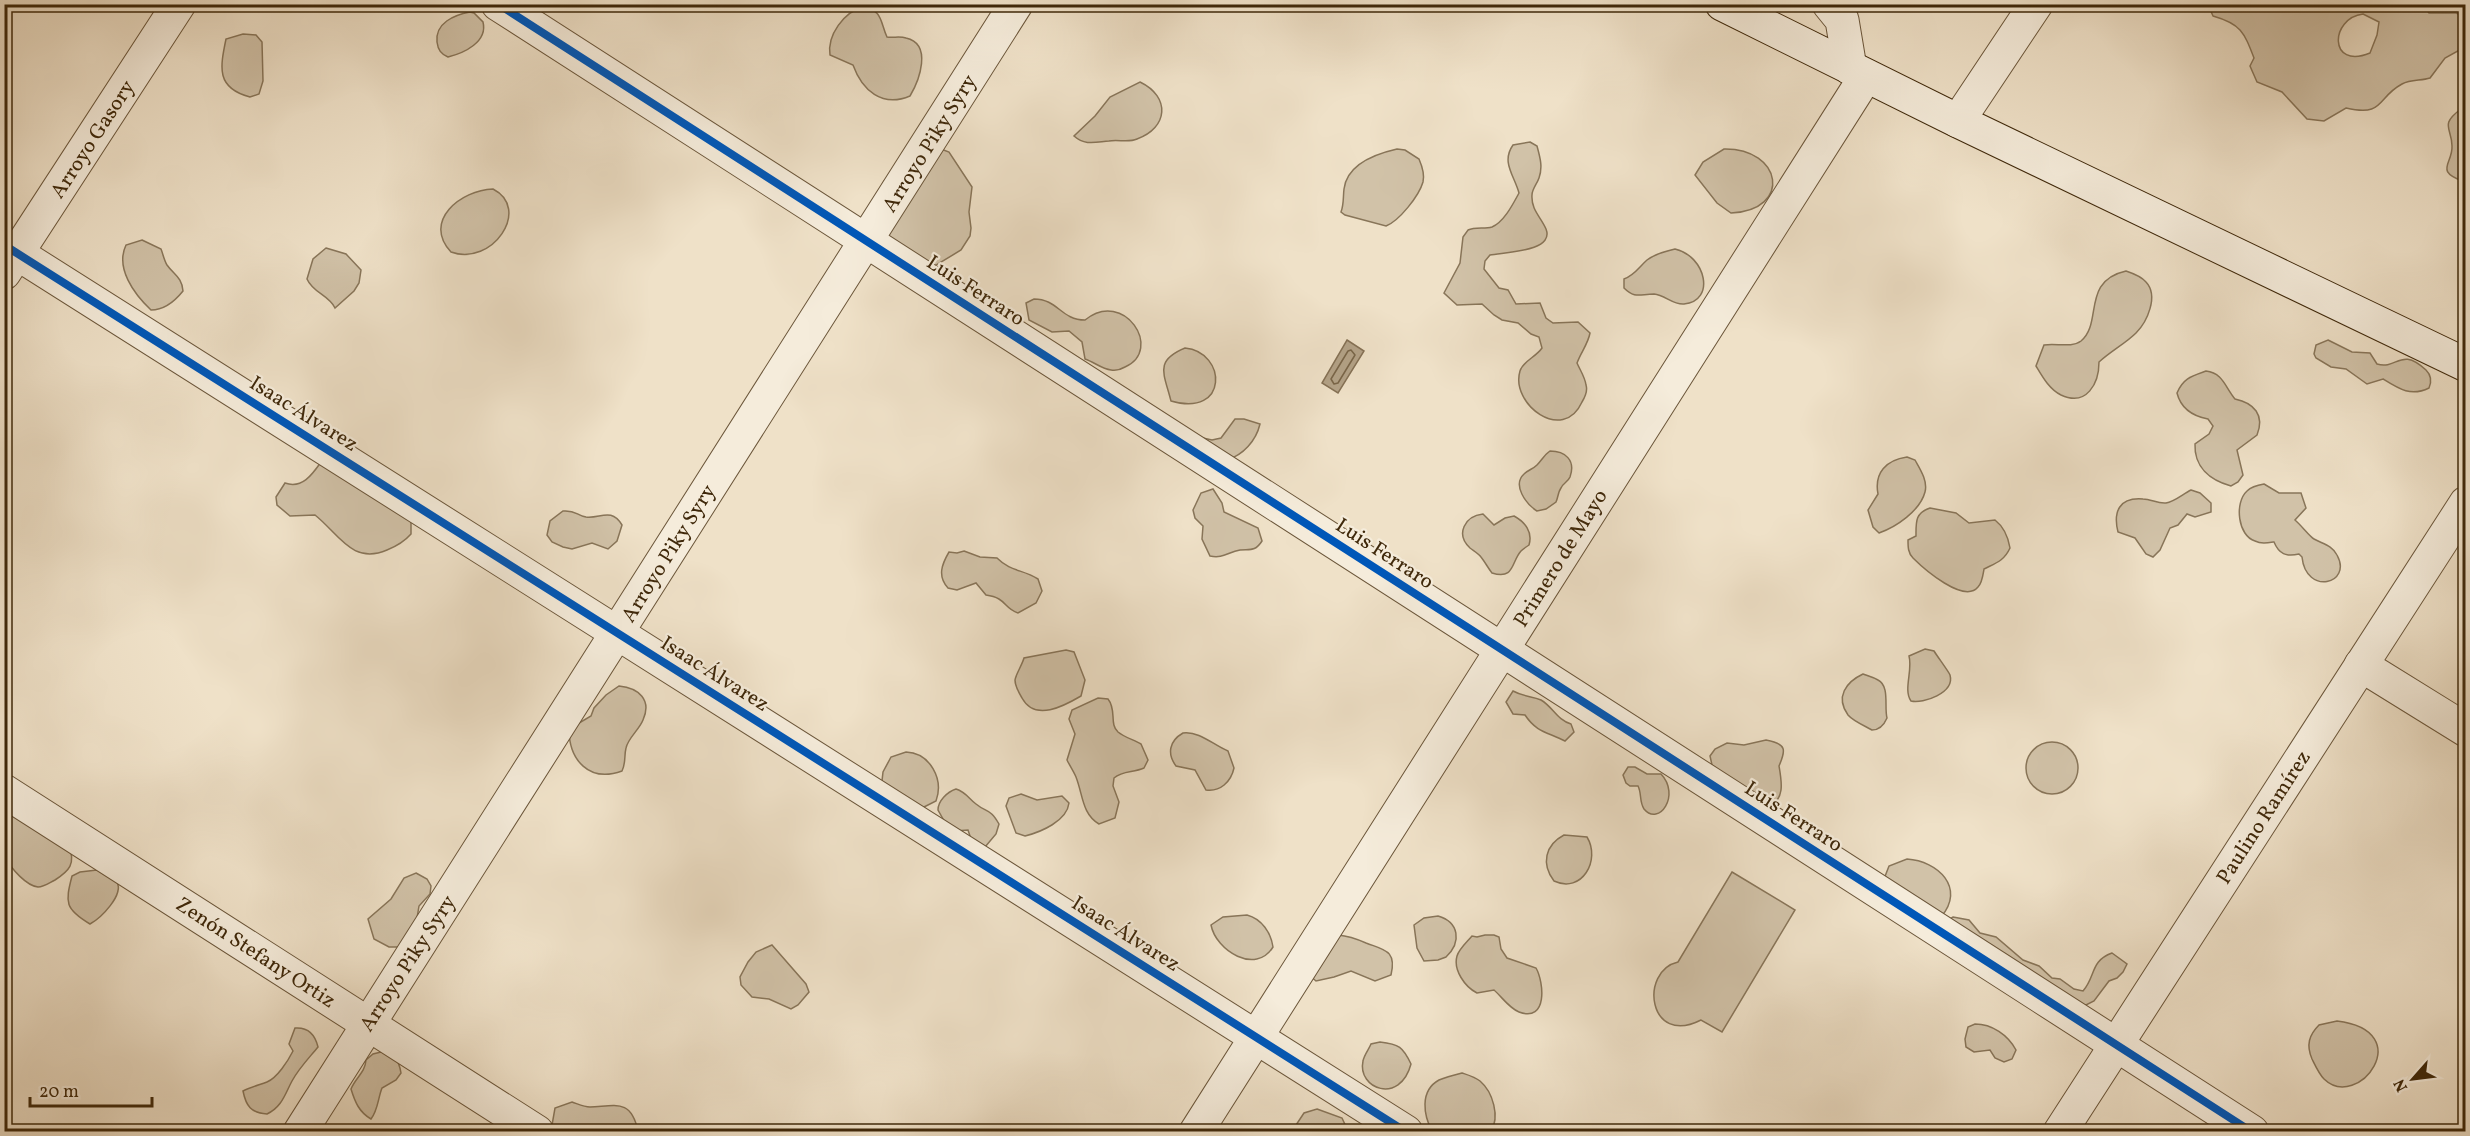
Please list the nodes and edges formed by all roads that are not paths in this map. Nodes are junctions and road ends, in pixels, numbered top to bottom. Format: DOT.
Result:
graph roads {
  1 [pos="179,4"];
  2 [pos="498,4"];
  3 [pos="1016,4"];
  4 [pos="1722,4"];
  5 [pos="1829,4"];
  6 [pos="2036,4"];
  7 [pos="1858,72"];
  8 [pos="1958,122"];
  9 [pos="866,241"];
  10 [pos="9,257"];
  11 [pos="2466,365"];
  12 [pos="2466,503"];
  13 [pos="618,633"];
  14 [pos="1502,649"];
  15 [pos="2361,665"];
  16 [pos="2466,730"];
  17 [pos="4,791"];
  18 [pos="369,1024"];
  19 [pos="1256,1037"];
  20 [pos="2116,1044"];
  21 [pos="300,1131"];
  22 [pos="537,1131"];
  23 [pos="1196,1131"];
  24 [pos="1406,1131"];
  25 [pos="2060,1131"];
  26 [pos="2252,1131"];
  1 -- 10 [label="street, Arroyo Gasory"];
  2 -- 9 [label="street, Luis Ferraro"];
  3 -- 9 [label="street, Arroyo Piky Syry"];
  4 -- 7 [label="street"];
  5 -- 7 [label="street"];
  6 -- 8 [label="street"];
  7 -- 8 [label="street"];
  7 -- 14 [label="street, Primero de Mayo"];
  8 -- 11 [label="street"];
  9 -- 13 [label="street, Arroyo Piky Syry"];
  9 -- 14 [label="street, Luis Ferraro"];
  10 -- 13 [label="street, Isaac Álvarez"];
  12 -- 15 [label="street, Paulino Ramírez"];
  13 -- 18 [label="street, Arroyo Piky Syry"];
  13 -- 19 [label="street, Isaac Álvarez"];
  14 -- 19 [label="street, Primero de Mayo"];
  14 -- 20 [label="street, Luis Ferraro"];
  15 -- 16 [label="street"];
  15 -- 20 [label="street, Paulino Ramírez"];
  17 -- 18 [label="street, Zenón Stefany Ortiz"];
  18 -- 21 [label="street, Arroyo Piky Syry"];
  18 -- 22 [label="street, Zenón Stefany Ortiz"];
  19 -- 23 [label="street, Primero de Mayo"];
  19 -- 24 [label="street, Isaac Álvarez"];
  20 -- 25 [label="street, Paulino Ramírez"];
  20 -- 26 [label="street, Luis Ferraro"];
}
